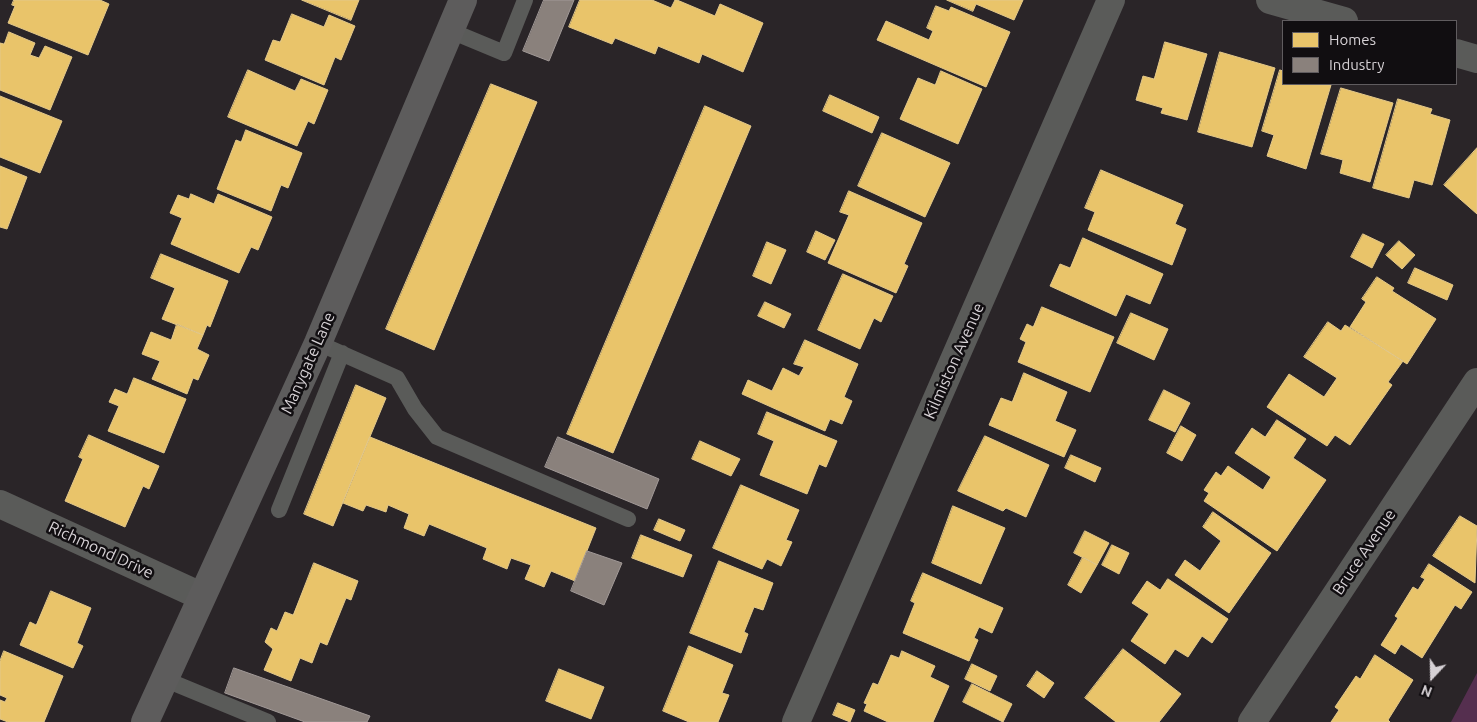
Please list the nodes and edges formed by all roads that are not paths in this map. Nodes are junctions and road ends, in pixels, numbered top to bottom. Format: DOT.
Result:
graph roads {
  1 [pos="463,0"];
  2 [pos="525,0"];
  3 [pos="1111,0"];
  4 [pos="1270,0"];
  5 [pos="1340,20"];
  6 [pos="451,31"];
  7 [pos="1457,53"];
  8 [pos="1477,59"];
  9 [pos="318,342"];
  10 [pos="342,353"];
  11 [pos="1477,382"];
  12 [pos="0,504"];
  13 [pos="279,510"];
  14 [pos="628,519"];
  15 [pos="202,596"];
  16 [pos="164,679"];
  17 [pos="145,722"];
  18 [pos="268,722"];
  19 [pos="796,722"];
  20 [pos="1252,722"];
  1 -- 6 [label="street, Manygate Lane"];
  2 -- 6 [label="lane"];
  3 -- 19 [label="street, Kilmiston Avenue"];
  4 -- 5 [label="street"];
  6 -- 9 [label="street, Manygate Lane"];
  7 -- 8 [label="street"];
  9 -- 10 [label="lane"];
  9 -- 15 [label="street, Manygate Lane"];
  10 -- 13 [label="lane"];
  10 -- 14 [label="lane"];
  11 -- 20 [label="street, Bruce Avenue"];
  12 -- 15 [label="street, Richmond Drive"];
  15 -- 16 [label="street, Manygate Lane"];
  16 -- 17 [label="street, Manygate Lane"];
  16 -- 18 [label="lane"];
}
